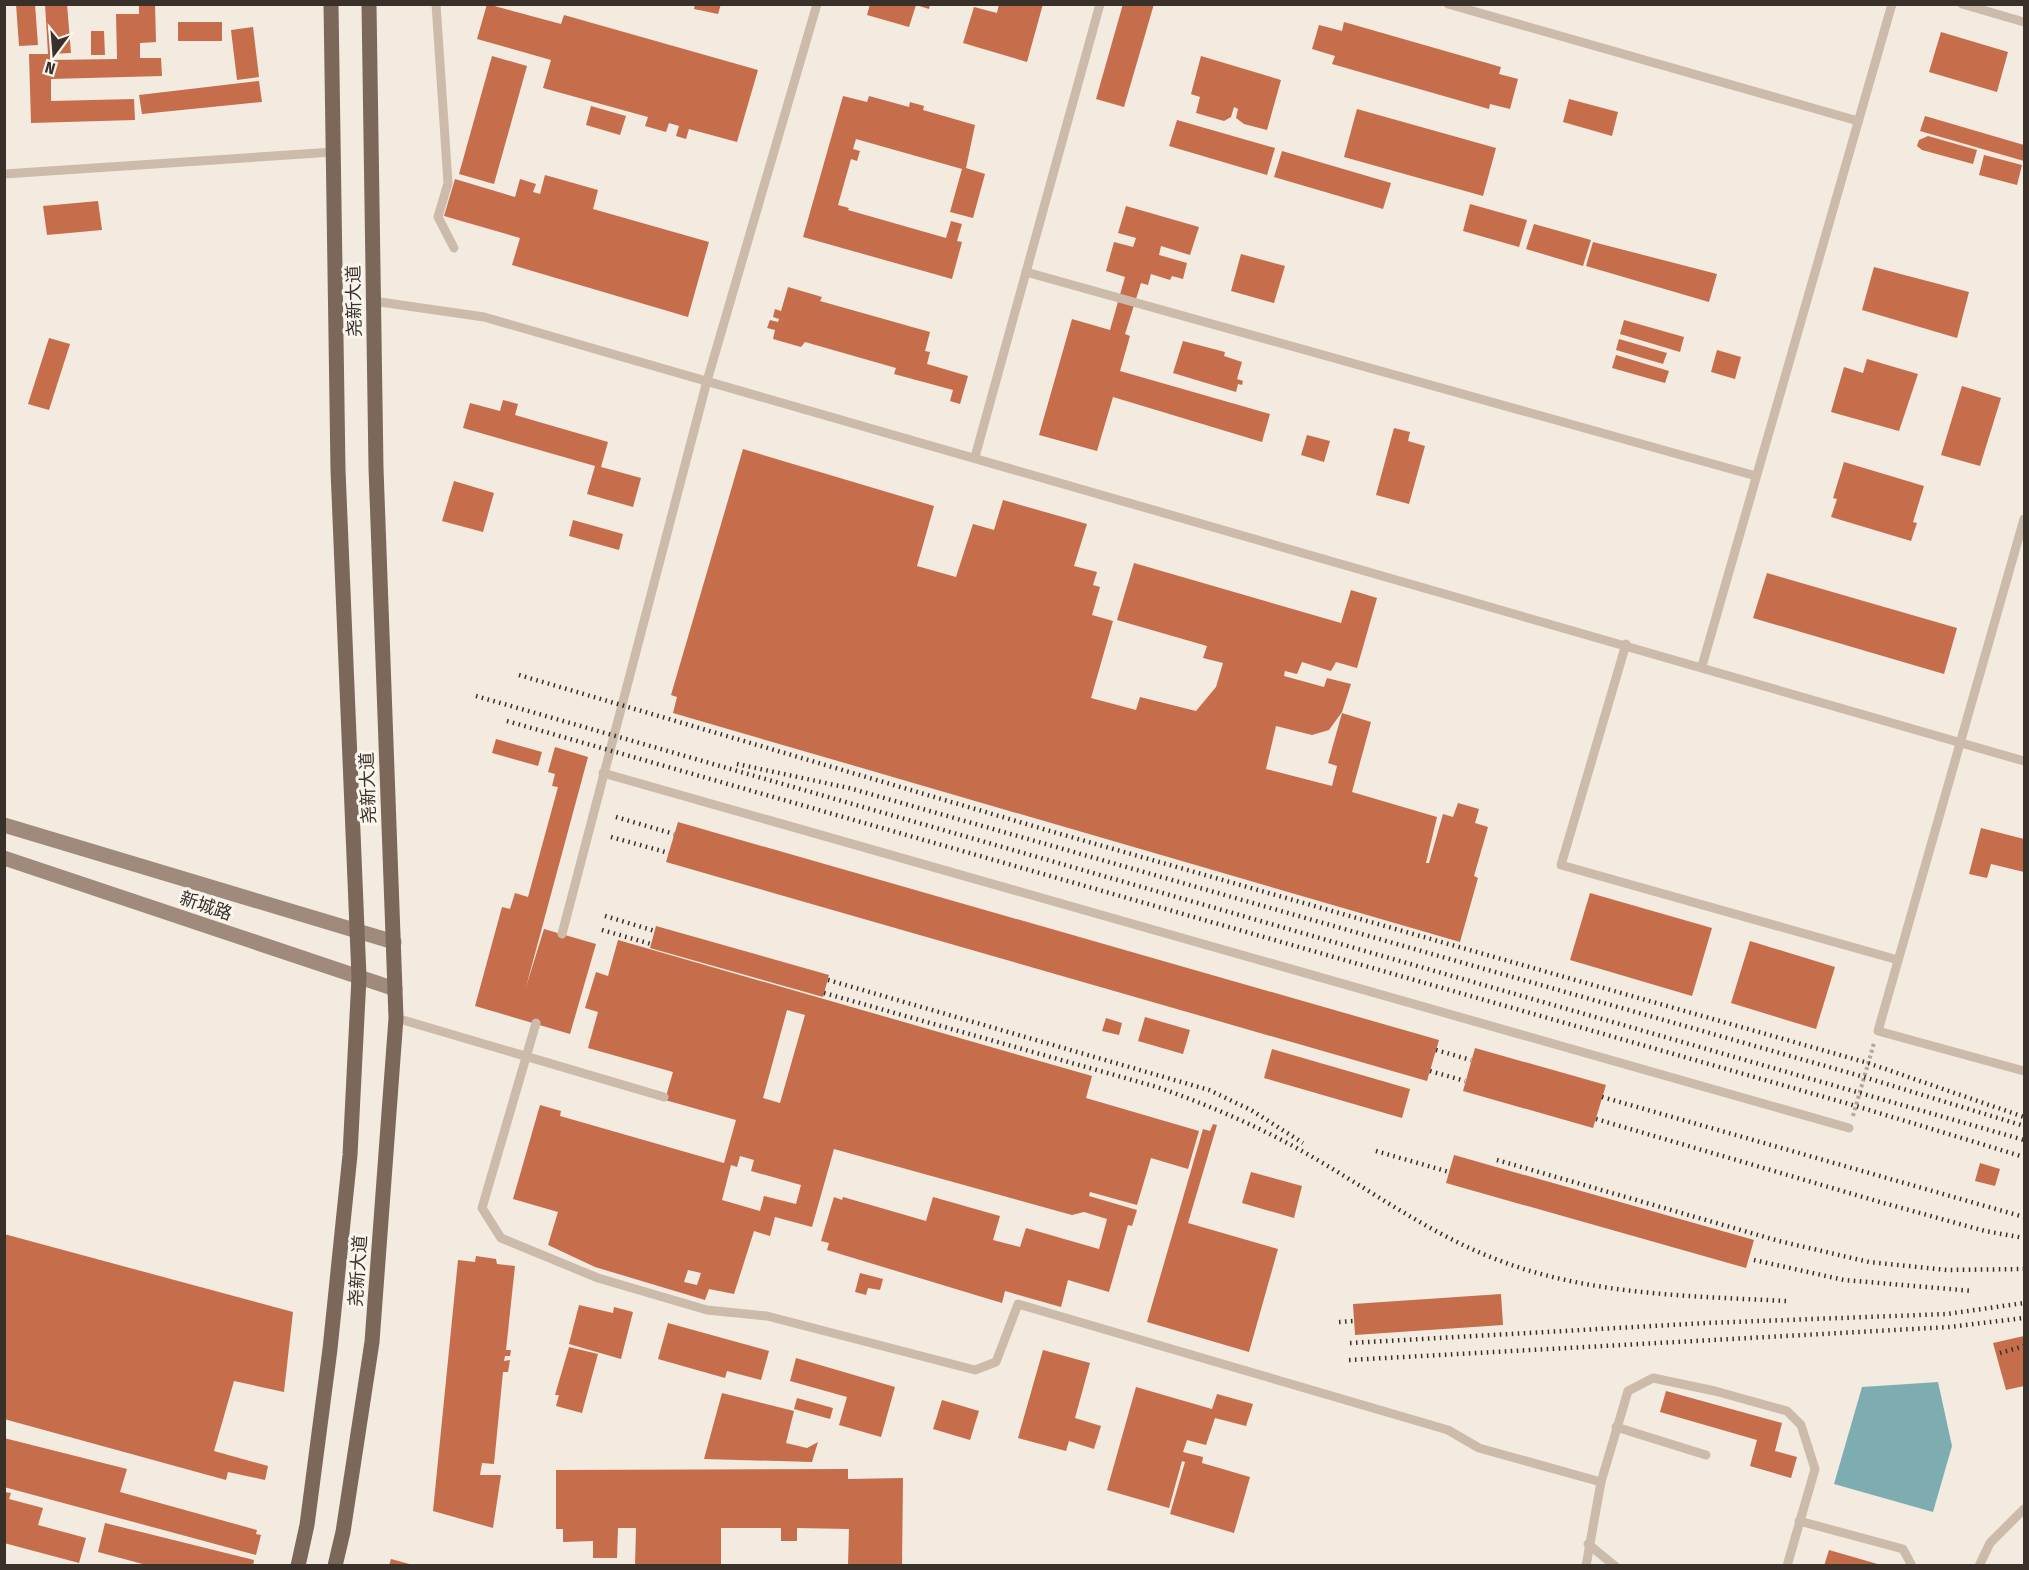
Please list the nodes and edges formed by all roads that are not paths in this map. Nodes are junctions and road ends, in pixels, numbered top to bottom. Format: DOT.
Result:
graph roads {
  1 [pos="331,4"];
  2 [pos="369,4"];
  3 [pos="436,4"];
  4 [pos="817,4"];
  5 [pos="1100,4"];
  6 [pos="1448,4"];
  7 [pos="1892,4"];
  8 [pos="1962,4"];
  9 [pos="2025,22"];
  10 [pos="1858,121"];
  11 [pos="333,152"];
  12 [pos="4,174"];
  13 [pos="454,248"];
  14 [pos="1026,272"];
  15 [pos="373,301"];
  16 [pos="707,381"];
  17 [pos="975,457"];
  18 [pos="1756,476"];
  19 [pos="2025,519"];
  20 [pos="1626,644"];
  21 [pos="1702,666"];
  22 [pos="1961,742"];
  23 [pos="2025,761"];
  24 [pos="603,773"];
  25 [pos="4,825"];
  26 [pos="4,858"];
  27 [pos="359,933"];
  28 [pos="562,934"];
  29 [pos="394,942"];
  30 [pos="1898,960"];
  31 [pos="359,977"];
  32 [pos="395,989"];
  33 [pos="396,1018"];
  34 [pos="536,1023"];
  35 [pos="526,1057"];
  36 [pos="2025,1071"];
  37 [pos="664,1097"];
  38 [pos="1849,1128"];
  39 [pos="1616,1427"];
  40 [pos="1706,1455"];
  41 [pos="1601,1482"];
  42 [pos="2025,1509"];
  43 [pos="1799,1521"];
  44 [pos="1588,1544"];
  45 [pos="298,1566"];
  46 [pos="335,1566"];
  47 [pos="1586,1566"];
  48 [pos="1615,1566"];
  49 [pos="1787,1566"];
  50 [pos="1912,1566"];
  51 [pos="1979,1566"];
  1 -- 11 [label="main road, 尧新大道"];
  2 -- 15 [label="main road, 尧新大道"];
  3 -- 13 [label="lane"];
  4 -- 16 [label="lane"];
  5 -- 14 [label="lane"];
  6 -- 10 [label="lane"];
  7 -- 10 [label="lane"];
  8 -- 9 [label="lane"];
  10 -- 18 [label="lane"];
  11 -- 12 [label="lane"];
  11 -- 27 [label="main road, 尧新大道"];
  14 -- 17 [label="lane"];
  14 -- 18 [label="lane"];
  15 -- 16 [label="lane"];
  15 -- 29 [label="main road, 尧新大道"];
  16 -- 17 [label="lane"];
  16 -- 24 [label="lane"];
  17 -- 20 [label="lane"];
  18 -- 21 [label="lane"];
  19 -- 22 [label="lane"];
  20 -- 21 [label="lane"];
  20 -- 30 [label="lane"];
  21 -- 22 [label="lane"];
  22 -- 23 [label="lane"];
  22 -- 30 [label="lane"];
  24 -- 28 [label="lane"];
  24 -- 38 [label="lane"];
  25 -- 27 [label="main road, 新城路"];
  26 -- 31 [label="main road, 新城路"];
  27 -- 29 [label="main road, 新城路"];
  27 -- 31 [label="main road, 尧新大道"];
  29 -- 32 [label="main road, 尧新大道"];
  30 -- 36 [label="lane"];
  31 -- 32 [label="main road, 新城路"];
  31 -- 45 [label="main road, 尧新大道"];
  32 -- 33 [label="main road, 尧新大道"];
  33 -- 35 [label="lane"];
  33 -- 46 [label="main road, 尧新大道"];
  34 -- 35 [label="lane"];
  35 -- 37 [label="lane"];
  35 -- 41 [label="lane"];
  39 -- 40 [label="lane"];
  39 -- 41 [label="lane"];
  39 -- 43 [label="lane"];
  41 -- 44 [label="lane"];
  42 -- 51 [label="lane"];
  43 -- 49 [label="lane"];
  43 -- 50 [label="lane"];
  44 -- 47 [label="lane"];
  44 -- 48 [label="lane"];
}
